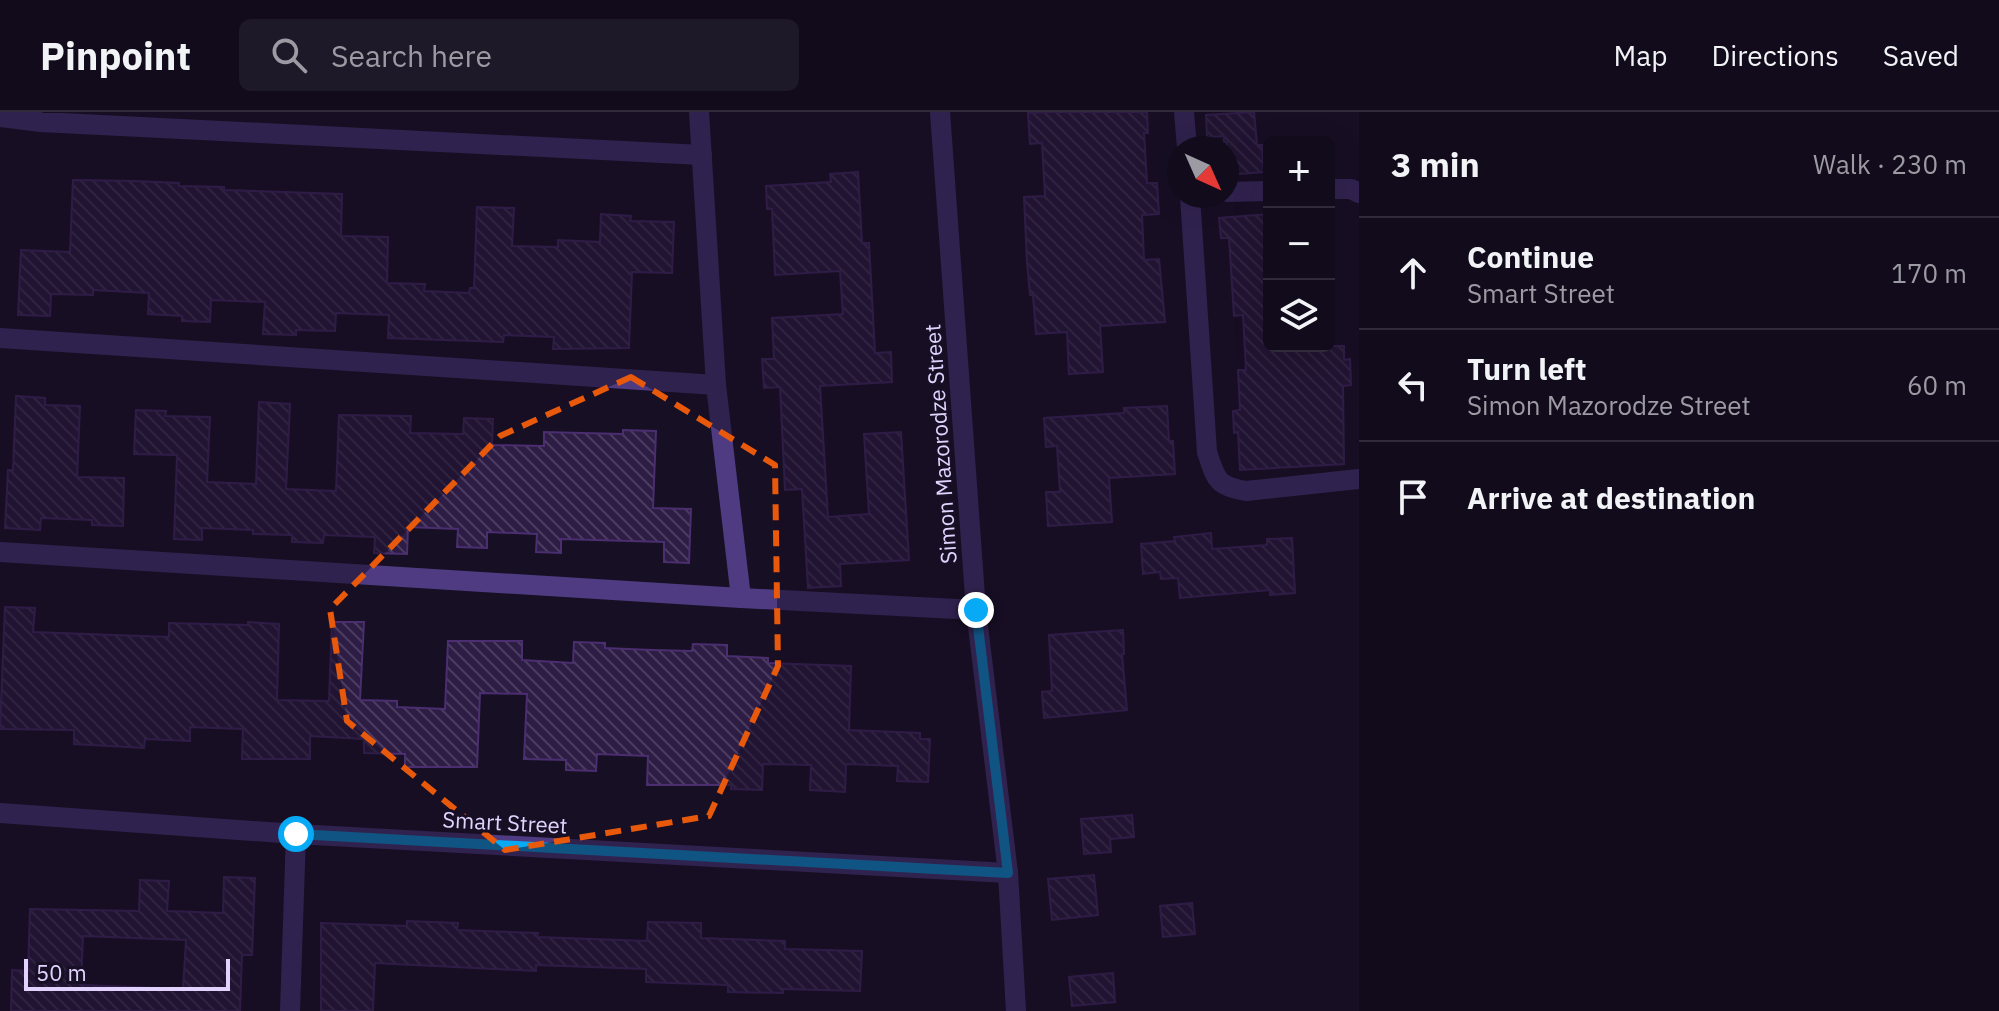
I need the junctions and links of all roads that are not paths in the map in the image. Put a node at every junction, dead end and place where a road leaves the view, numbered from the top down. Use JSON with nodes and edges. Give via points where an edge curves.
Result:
{"nodes":[{"id":1,"x":699,"y":112,"type":"edge"},
{"id":2,"x":940,"y":112,"type":"edge"},
{"id":3,"x":1184,"y":112,"type":"edge"},
{"id":4,"x":0,"y":117,"type":"edge"},
{"id":5,"x":1186,"y":136,"type":"edge"},
{"id":6,"x":702,"y":155,"type":"junction"},
{"id":7,"x":1335,"y":189,"type":"edge"},
{"id":8,"x":1263,"y":191,"type":"edge"},
{"id":9,"x":1239,"y":192,"type":"edge"},
{"id":10,"x":1359,"y":193,"type":"edge"},
{"id":11,"x":1191,"y":208,"type":"edge"},
{"id":12,"x":0,"y":338,"type":"edge"},
{"id":13,"x":716,"y":385,"type":"junction"},
{"id":14,"x":1359,"y":479,"type":"edge"},
{"id":15,"x":0,"y":552,"type":"edge"},
{"id":16,"x":741,"y":598,"type":"junction"},
{"id":17,"x":976,"y":610,"type":"junction"},
{"id":18,"x":0,"y":813,"type":"edge"},
{"id":19,"x":296,"y":834,"type":"junction"},
{"id":20,"x":1008,"y":873,"type":"junction"},
{"id":21,"x":290,"y":1011,"type":"edge"},
{"id":22,"x":1016,"y":1011,"type":"edge"}],
"edges":[{"from":1,"to":6,"type":"street"},
{"from":2,"to":17,"type":"street","name":"Simon Mazorodze Street"},
{"from":3,"to":5,"type":"street"},
{"from":4,"to":6,"type":"street"},
{"from":6,"to":13,"type":"street"},
{"from":7,"to":10,"type":"street"},
{"from":8,"to":9,"type":"street"},
{"from":11,"to":14,"type":"street","via":[[1207,452],[1217,480],[1246,491]]},
{"from":12,"to":13,"type":"street"},
{"from":13,"to":16,"type":"street"},
{"from":15,"to":16,"type":"street"},
{"from":16,"to":17,"type":"street"},
{"from":17,"to":20,"type":"street","name":"Simon Mazorodze Street"},
{"from":18,"to":19,"type":"street","name":"Smart Street"},
{"from":19,"to":20,"type":"street","name":"Smart Street"},
{"from":19,"to":21,"type":"street"},
{"from":20,"to":22,"type":"street","name":"Simon Mazorodze Street"}]}
